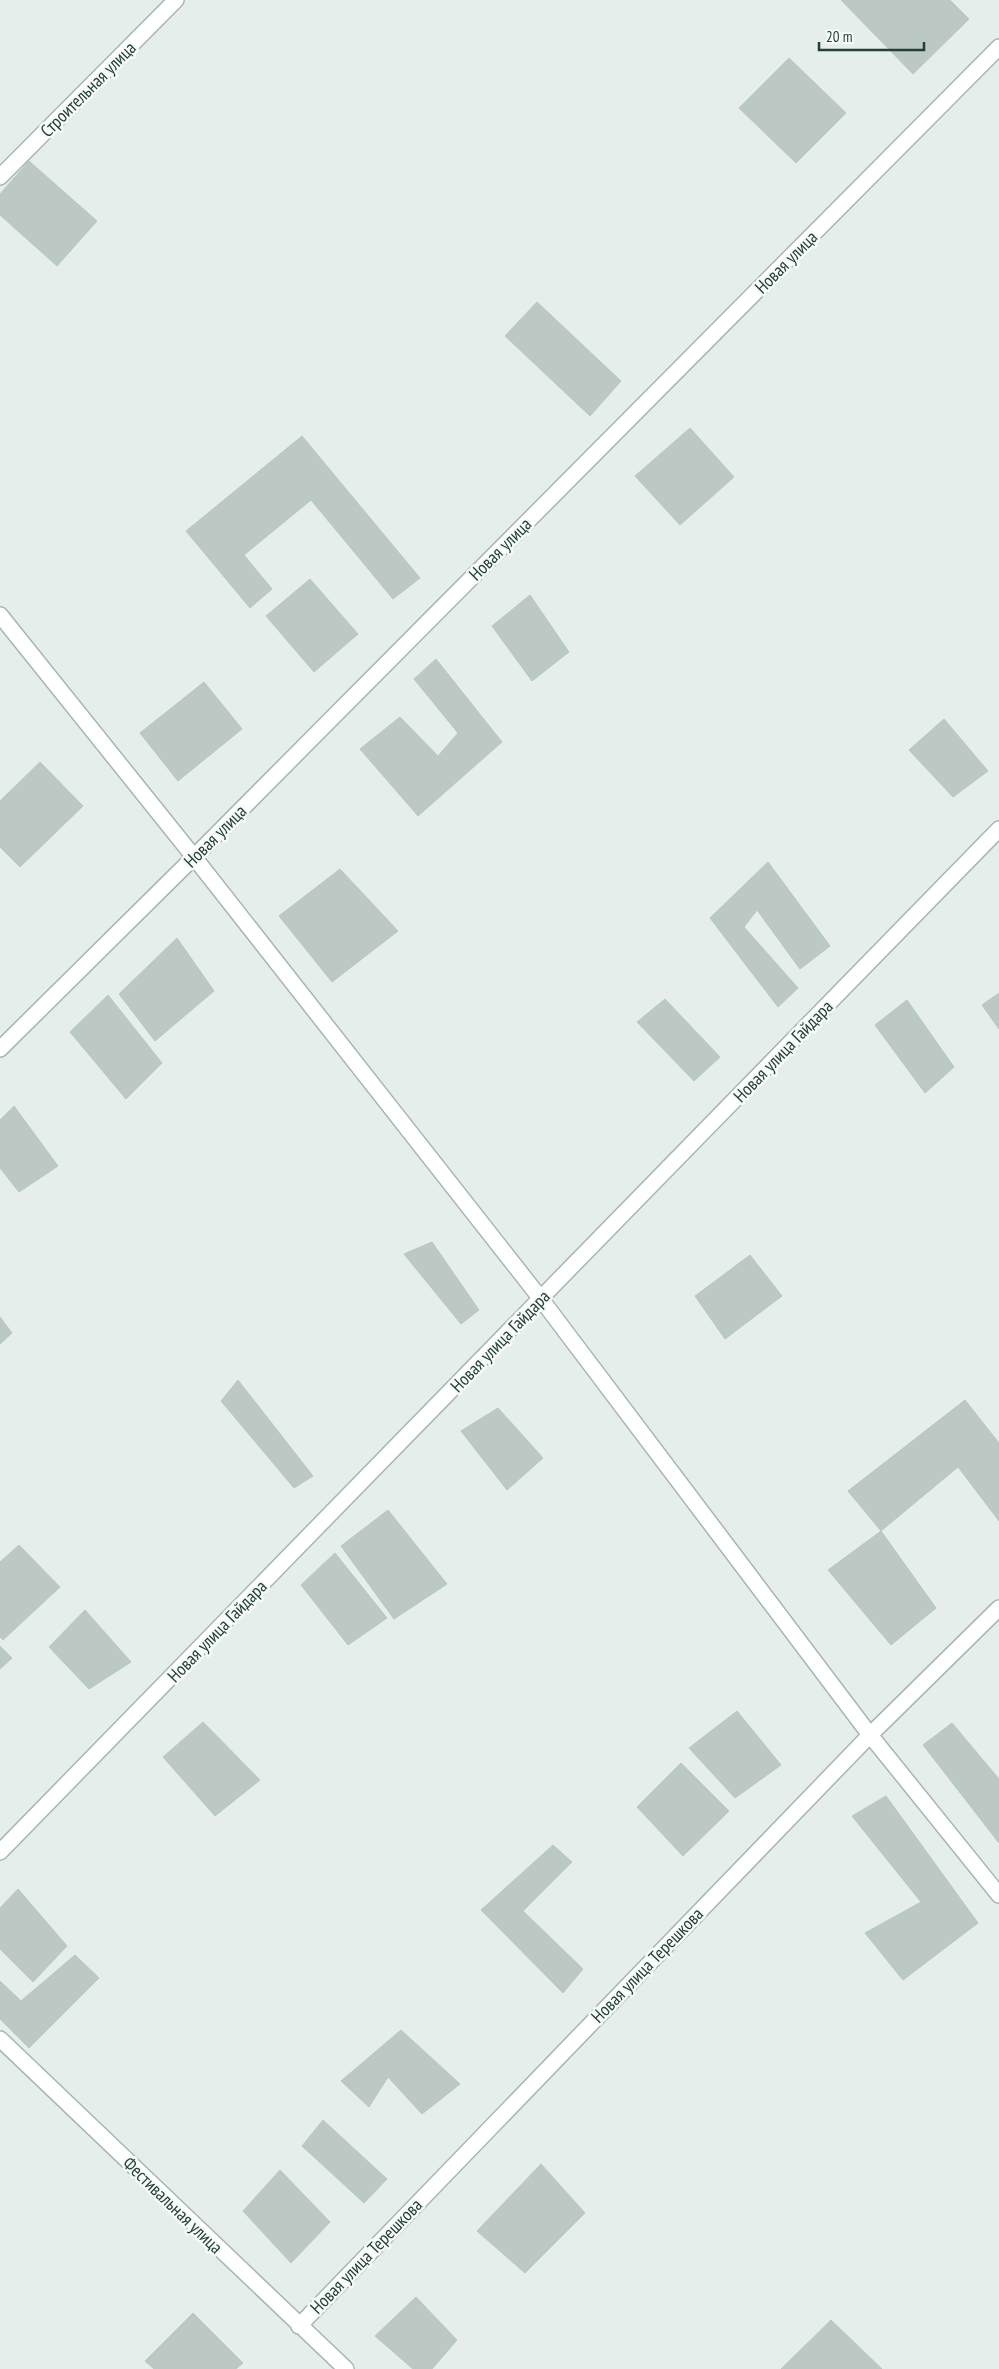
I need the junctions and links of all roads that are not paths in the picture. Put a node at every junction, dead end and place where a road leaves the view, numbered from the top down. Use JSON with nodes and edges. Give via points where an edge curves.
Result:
{"nodes":[{"id":1,"x":176,"y":0,"type":"edge"},
{"id":2,"x":999,"y":47,"type":"edge"},
{"id":3,"x":0,"y":177,"type":"edge"},
{"id":4,"x":0,"y":615,"type":"edge"},
{"id":5,"x":999,"y":829,"type":"edge"},
{"id":6,"x":194,"y":857,"type":"junction"},
{"id":7,"x":0,"y":1049,"type":"edge"},
{"id":8,"x":541,"y":1300,"type":"junction"},
{"id":9,"x":999,"y":1608,"type":"edge"},
{"id":10,"x":870,"y":1735,"type":"junction"},
{"id":11,"x":0,"y":1852,"type":"edge"},
{"id":12,"x":999,"y":1895,"type":"edge"},
{"id":13,"x":0,"y":2039,"type":"edge"},
{"id":14,"x":299,"y":2326,"type":"junction"},
{"id":15,"x":346,"y":2369,"type":"edge"}],
"edges":[{"from":1,"to":3,"type":"street","name":"Строительная улица"},
{"from":2,"to":6,"type":"street","name":"Новая улица"},
{"from":4,"to":6,"type":"street"},
{"from":5,"to":8,"type":"street","name":"Новая улица Гайдара"},
{"from":6,"to":7,"type":"street","name":"Новая улица"},
{"from":6,"to":8,"type":"street"},
{"from":8,"to":10,"type":"street"},
{"from":8,"to":11,"type":"street","name":"Новая улица Гайдара"},
{"from":9,"to":10,"type":"street","name":"Новая улица Терешкова"},
{"from":10,"to":12,"type":"street"},
{"from":10,"to":14,"type":"street","name":"Новая улица Терешкова"},
{"from":13,"to":14,"type":"street","name":"Фестивальная улица"},
{"from":14,"to":15,"type":"street","name":"Фестивальная улица"}]}
